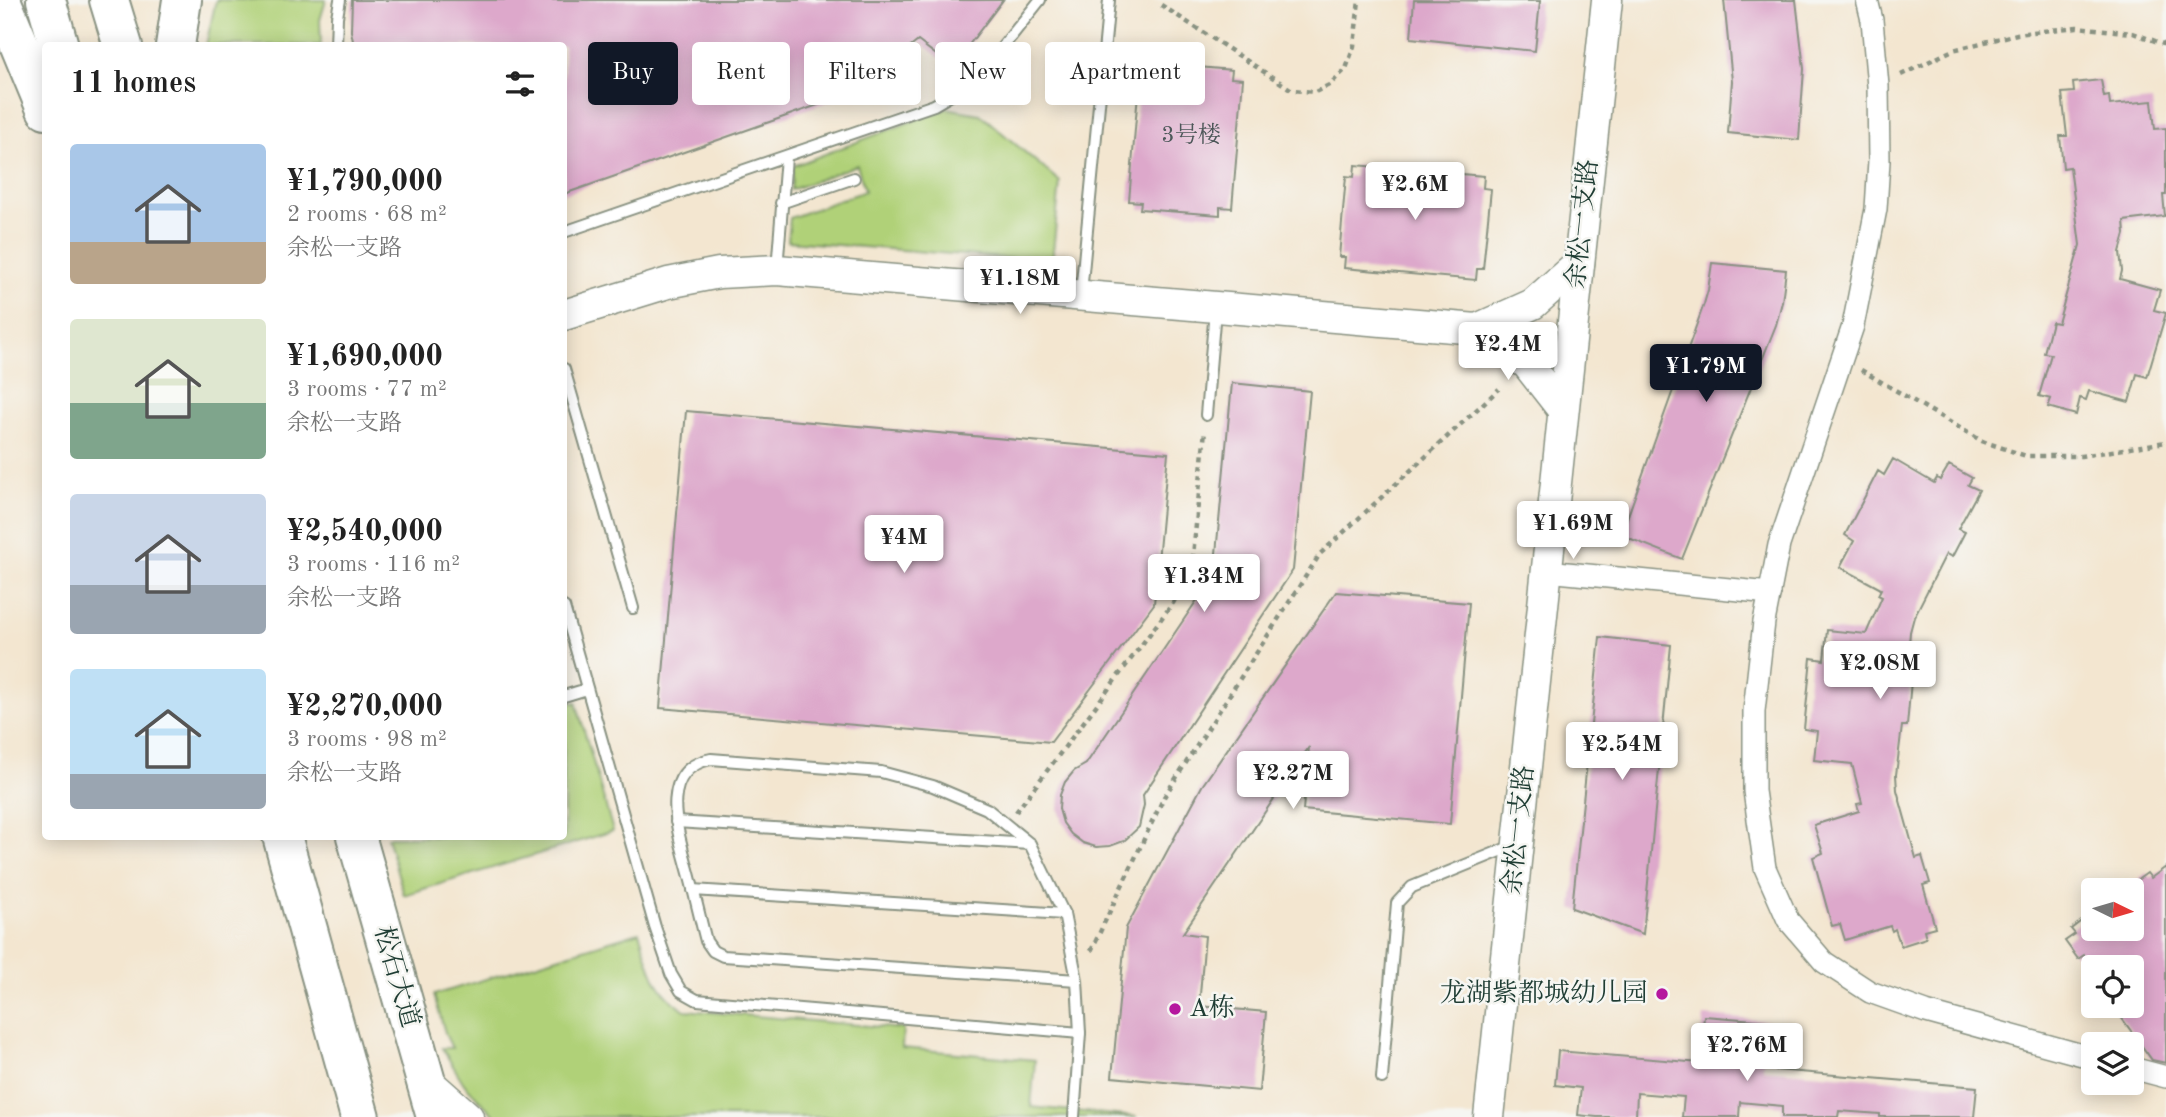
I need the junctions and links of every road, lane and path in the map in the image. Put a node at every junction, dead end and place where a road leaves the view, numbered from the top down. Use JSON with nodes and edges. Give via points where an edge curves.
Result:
{"nodes":[{"id":1,"x":1,"y":0,"type":"edge"},
{"id":2,"x":46,"y":0,"type":"edge"},
{"id":3,"x":109,"y":0,"type":"edge"},
{"id":4,"x":182,"y":0,"type":"edge"},
{"id":5,"x":340,"y":0,"type":"edge"},
{"id":6,"x":1040,"y":0,"type":"edge"},
{"id":7,"x":1110,"y":0,"type":"edge"},
{"id":8,"x":1359,"y":0,"type":"edge"},
{"id":9,"x":1607,"y":0,"type":"edge"},
{"id":10,"x":1867,"y":0,"type":"edge"},
{"id":11,"x":1161,"y":5,"type":"dead end"},
{"id":12,"x":0,"y":34,"type":"edge"},
{"id":13,"x":58,"y":42,"type":"edge"},
{"id":14,"x":122,"y":42,"type":"edge"},
{"id":15,"x":176,"y":42,"type":"edge"},
{"id":16,"x":336,"y":42,"type":"edge"},
{"id":17,"x":2166,"y":45,"type":"edge"},
{"id":18,"x":1878,"y":86,"type":"junction"},
{"id":19,"x":42,"y":99,"type":"edge"},
{"id":20,"x":42,"y":112,"type":"edge"},
{"id":21,"x":786,"y":156,"type":"junction"},
{"id":22,"x":854,"y":178,"type":"dead end"},
{"id":23,"x":782,"y":203,"type":"junction"},
{"id":24,"x":567,"y":231,"type":"edge"},
{"id":25,"x":1579,"y":263,"type":"junction"},
{"id":26,"x":776,"y":270,"type":"junction"},
{"id":27,"x":1081,"y":296,"type":"junction"},
{"id":28,"x":1215,"y":307,"type":"junction"},
{"id":29,"x":567,"y":314,"type":"edge"},
{"id":30,"x":1477,"y":329,"type":"junction"},
{"id":31,"x":1842,"y":359,"type":"junction"},
{"id":32,"x":1499,"y":389,"type":"dead end"},
{"id":33,"x":567,"y":399,"type":"edge"},
{"id":34,"x":1563,"y":410,"type":"junction"},
{"id":35,"x":1206,"y":415,"type":"joint"},
{"id":36,"x":2166,"y":442,"type":"edge"},
{"id":37,"x":1547,"y":571,"type":"junction"},
{"id":38,"x":1770,"y":593,"type":"junction"},
{"id":39,"x":633,"y":608,"type":"dead end"},
{"id":40,"x":567,"y":618,"type":"edge"},
{"id":41,"x":587,"y":689,"type":"junction"},
{"id":42,"x":567,"y":695,"type":"edge"},
{"id":43,"x":676,"y":822,"type":"junction"},
{"id":44,"x":1007,"y":825,"type":"junction"},
{"id":45,"x":283,"y":840,"type":"edge"},
{"id":46,"x":357,"y":840,"type":"edge"},
{"id":47,"x":1030,"y":844,"type":"junction"},
{"id":48,"x":1518,"y":844,"type":"junction"},
{"id":49,"x":693,"y":890,"type":"junction"},
{"id":50,"x":1064,"y":914,"type":"junction"},
{"id":51,"x":1077,"y":980,"type":"junction"},
{"id":52,"x":1080,"y":1033,"type":"junction"},
{"id":53,"x":2081,"y":1055,"type":"edge"},
{"id":54,"x":2144,"y":1071,"type":"edge"},
{"id":55,"x":2166,"y":1077,"type":"edge"},
{"id":56,"x":1382,"y":1078,"type":"dead end"},
{"id":57,"x":425,"y":1079,"type":"junction"},
{"id":58,"x":359,"y":1117,"type":"edge"},
{"id":59,"x":436,"y":1117,"type":"edge"},
{"id":60,"x":468,"y":1117,"type":"edge"},
{"id":61,"x":1074,"y":1117,"type":"edge"},
{"id":62,"x":1489,"y":1117,"type":"edge"}],
"edges":[{"from":1,"to":19,"type":"highway"},
{"from":2,"to":13,"type":"highway"},
{"from":3,"to":14,"type":"highway"},
{"from":4,"to":15,"type":"highway"},
{"from":5,"to":16,"type":"lane"},
{"from":6,"to":21,"type":"lane","via":[[963,89],[934,105]]},
{"from":7,"to":27,"type":"lane"},
{"from":8,"to":11,"type":"path","via":[[1354,46],[1346,69],[1315,92],[1292,90]]},
{"from":9,"to":25,"type":"street","name":"余松一支路"},
{"from":10,"to":18,"type":"street"},
{"from":12,"to":20,"type":"highway"},
{"from":17,"to":18,"type":"path","via":[[2133,33],[2077,27],[2017,34],[1953,50]]},
{"from":18,"to":31,"type":"street","via":[[1876,209]]},
{"from":21,"to":23,"type":"lane"},
{"from":21,"to":24,"type":"lane"},
{"from":22,"to":23,"type":"lane"},
{"from":23,"to":26,"type":"lane"},
{"from":25,"to":30,"type":"street","via":[[1533,304]]},
{"from":25,"to":34,"type":"street","name":"余松一支路"},
{"from":26,"to":27,"type":"street"},
{"from":26,"to":29,"type":"street","via":[[719,273],[668,283]]},
{"from":27,"to":28,"type":"street"},
{"from":28,"to":30,"type":"street"},
{"from":28,"to":35,"type":"lane"},
{"from":30,"to":34,"type":"street","via":[[1527,364]]},
{"from":31,"to":36,"type":"path","via":[[1982,441],[2026,456],[2081,456]]},
{"from":31,"to":38,"type":"street","via":[[1779,545]]},
{"from":32,"to":51,"type":"path","via":[[1320,554],[1164,797]]},
{"from":33,"to":39,"type":"lane"},
{"from":34,"to":37,"type":"street","name":"余松一支路"},
{"from":35,"to":44,"type":"path","via":[[1193,556],[1186,581]]},
{"from":37,"to":38,"type":"street"},
{"from":37,"to":48,"type":"street","name":"余松一支路"},
{"from":38,"to":53,"type":"street","via":[[1754,711],[1754,791],[1765,868],[1788,920],[1824,962],[1870,992]]},
{"from":40,"to":41,"type":"lane"},
{"from":41,"to":42,"type":"lane"},
{"from":41,"to":52,"type":"lane","via":[[655,927],[681,991],[697,1000]]},
{"from":43,"to":44,"type":"lane","via":[[680,780],[699,761],[711,759],[881,772],[944,790],[987,809]]},
{"from":43,"to":47,"type":"lane"},
{"from":43,"to":49,"type":"lane"},
{"from":44,"to":47,"type":"lane"},
{"from":45,"to":58,"type":"highway"},
{"from":46,"to":57,"type":"highway","name":"松石大道"},
{"from":47,"to":50,"type":"lane"},
{"from":48,"to":56,"type":"lane","via":[[1412,887],[1397,903]]},
{"from":48,"to":62,"type":"street","name":"余松一支路"},
{"from":49,"to":50,"type":"lane"},
{"from":49,"to":51,"type":"lane","via":[[706,941],[723,956]]},
{"from":50,"to":51,"type":"lane"},
{"from":51,"to":52,"type":"lane"},
{"from":52,"to":61,"type":"lane"},
{"from":54,"to":55,"type":"street"},
{"from":57,"to":59,"type":"highway","name":"松石大道"},
{"from":57,"to":60,"type":"street"}]}
